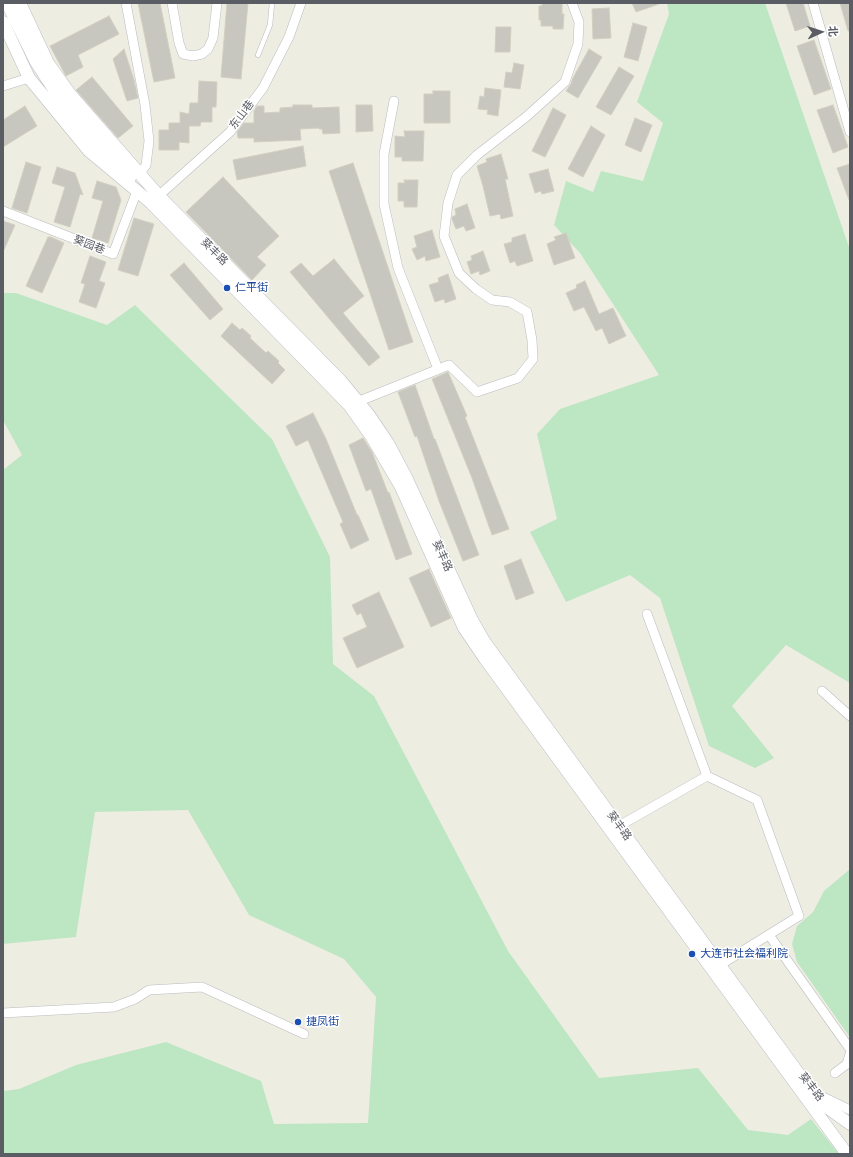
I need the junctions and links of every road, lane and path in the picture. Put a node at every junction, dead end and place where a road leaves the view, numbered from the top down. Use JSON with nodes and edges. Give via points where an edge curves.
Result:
{"nodes":[{"id":1,"x":7,"y":3,"type":"edge"},
{"id":2,"x":20,"y":3,"type":"edge"},
{"id":3,"x":126,"y":3,"type":"edge"},
{"id":4,"x":172,"y":3,"type":"edge"},
{"id":5,"x":217,"y":3,"type":"edge"},
{"id":6,"x":272,"y":3,"type":"edge"},
{"id":7,"x":301,"y":3,"type":"edge"},
{"id":8,"x":572,"y":3,"type":"edge"},
{"id":9,"x":813,"y":3,"type":"edge"},
{"id":10,"x":3,"y":22,"type":"edge"},
{"id":11,"x":258,"y":55,"type":"dead end"},
{"id":12,"x":29,"y":78,"type":"junction"},
{"id":13,"x":3,"y":86,"type":"edge"},
{"id":14,"x":394,"y":101,"type":"dead end"},
{"id":15,"x":850,"y":132,"type":"edge"},
{"id":16,"x":139,"y":175,"type":"junction"},
{"id":17,"x":137,"y":191,"type":"junction"},
{"id":18,"x":155,"y":200,"type":"junction"},
{"id":19,"x":3,"y":211,"type":"edge"},
{"id":20,"x":438,"y":369,"type":"junction"},
{"id":21,"x":353,"y":404,"type":"junction"},
{"id":22,"x":647,"y":614,"type":"dead end"},
{"id":23,"x":822,"y":691,"type":"dead end"},
{"id":24,"x":850,"y":716,"type":"edge"},
{"id":25,"x":707,"y":776,"type":"junction"},
{"id":26,"x":619,"y":826,"type":"junction"},
{"id":27,"x":769,"y":935,"type":"junction"},
{"id":28,"x":720,"y":965,"type":"junction"},
{"id":29,"x":3,"y":1013,"type":"edge"},
{"id":30,"x":304,"y":1034,"type":"dead end"},
{"id":31,"x":850,"y":1049,"type":"edge"},
{"id":32,"x":850,"y":1054,"type":"edge"},
{"id":33,"x":835,"y":1073,"type":"dead end"},
{"id":34,"x":814,"y":1093,"type":"junction"},
{"id":35,"x":850,"y":1110,"type":"edge"},
{"id":36,"x":850,"y":1124,"type":"edge"},
{"id":37,"x":847,"y":1154,"type":"edge"}],
"edges":[{"from":1,"to":18,"type":"main road","via":[[36,62],[62,102],[122,169]]},
{"from":2,"to":16,"type":"main road","name":"葵丰路","via":[[48,62],[70,94]]},
{"from":3,"to":16,"type":"street","via":[[145,105],[148,141],[146,165]]},
{"from":4,"to":5,"type":"street","via":[[183,54],[194,56],[208,49],[213,38]]},
{"from":6,"to":11,"type":"lane","via":[[270,25]]},
{"from":7,"to":18,"type":"street","name":"东山巷","via":[[289,37],[263,88],[230,132]]},
{"from":8,"to":20,"type":"street","via":[[579,22],[578,44],[565,82],[526,117],[477,155],[457,175],[448,204],[444,236],[459,272],[476,289],[492,300],[510,302],[527,312],[533,360],[518,378],[477,392],[449,365]]},
{"from":9,"to":15,"type":"street"},
{"from":10,"to":12,"type":"main road","name":"葵丰路"},
{"from":12,"to":13,"type":"street"},
{"from":12,"to":17,"type":"main road","name":"葵丰路","via":[[89,151]]},
{"from":14,"to":20,"type":"street","via":[[384,154],[384,204],[398,268]]},
{"from":16,"to":18,"type":"main road","name":"葵丰路"},
{"from":17,"to":18,"type":"main road","name":"葵丰路"},
{"from":17,"to":19,"type":"street","name":"葵园巷","via":[[113,254]]},
{"from":18,"to":21,"type":"main road","name":"葵丰路"},
{"from":20,"to":21,"type":"street"},
{"from":21,"to":26,"type":"main road","name":"葵丰路","via":[[368,415],[388,443],[468,614],[484,641]]},
{"from":21,"to":37,"type":"main road","name":"葵丰路","via":[[401,487],[464,628],[484,659]]},
{"from":22,"to":25,"type":"street"},
{"from":23,"to":24,"type":"street"},
{"from":25,"to":26,"type":"street"},
{"from":25,"to":27,"type":"street","via":[[757,800],[799,916]]},
{"from":26,"to":28,"type":"main road","name":"葵丰路"},
{"from":27,"to":28,"type":"street"},
{"from":27,"to":31,"type":"street"},
{"from":28,"to":34,"type":"main road","name":"葵丰路"},
{"from":29,"to":30,"type":"street","via":[[114,1007],[135,999],[148,990],[202,987]]},
{"from":32,"to":33,"type":"street","via":[[847,1064]]},
{"from":34,"to":35,"type":"street"},
{"from":34,"to":36,"type":"main road","name":"葵丰路","via":[[825,1106]]}]}
